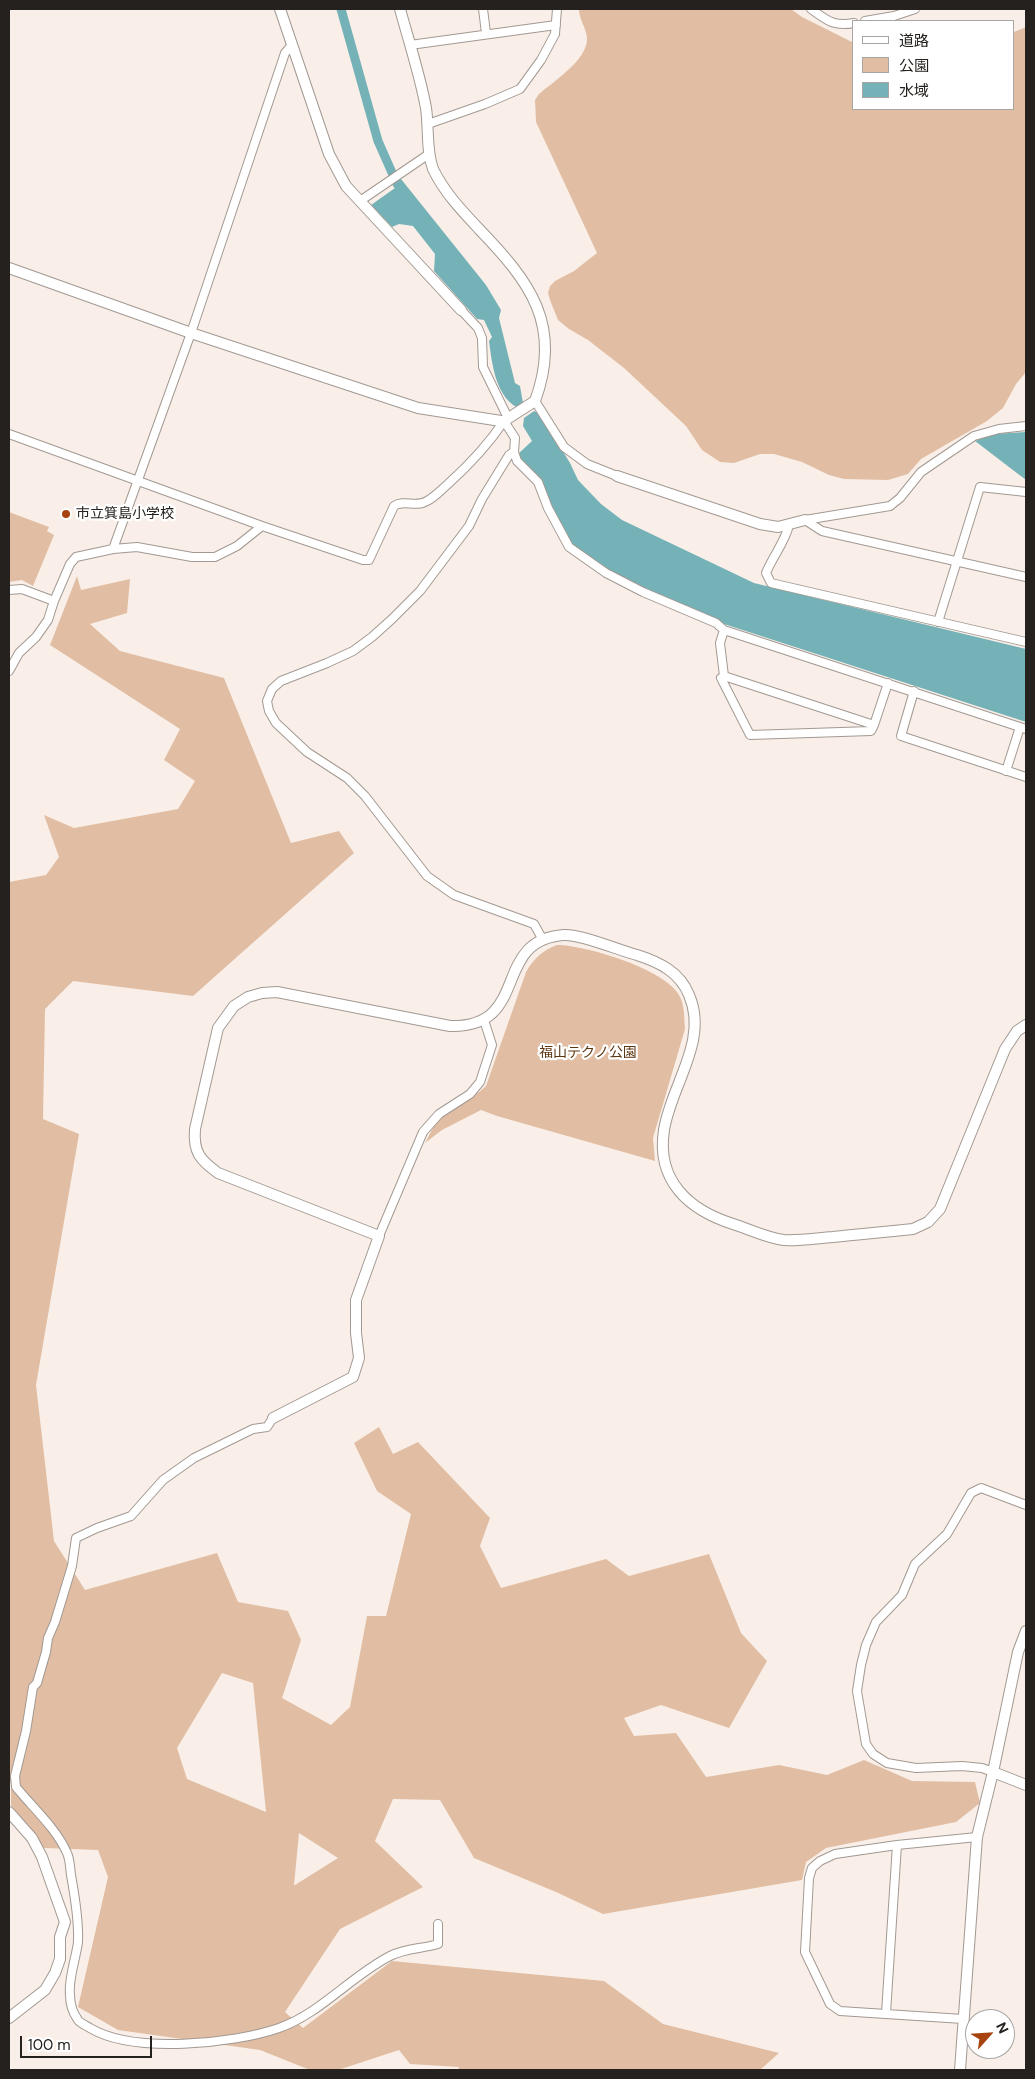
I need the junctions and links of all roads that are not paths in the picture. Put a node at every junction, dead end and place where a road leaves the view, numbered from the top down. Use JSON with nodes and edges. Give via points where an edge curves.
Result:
{"nodes":[{"id":1,"x":280,"y":9,"type":"edge"},
{"id":2,"x":400,"y":9,"type":"edge"},
{"id":3,"x":483,"y":9,"type":"edge"},
{"id":4,"x":558,"y":9,"type":"edge"},
{"id":5,"x":812,"y":9,"type":"edge"},
{"id":6,"x":915,"y":9,"type":"edge"},
{"id":7,"x":893,"y":12,"type":"edge"},
{"id":8,"x":868,"y":20,"type":"edge"},
{"id":9,"x":852,"y":24,"type":"edge"},
{"id":10,"x":556,"y":25,"type":"junction"},
{"id":11,"x":486,"y":33,"type":"junction"},
{"id":12,"x":410,"y":45,"type":"junction"},
{"id":13,"x":291,"y":46,"type":"junction"},
{"id":14,"x":428,"y":124,"type":"junction"},
{"id":15,"x":430,"y":154,"type":"junction"},
{"id":16,"x":360,"y":201,"type":"junction"},
{"id":17,"x":9,"y":268,"type":"edge"},
{"id":18,"x":462,"y":310,"type":"joint"},
{"id":19,"x":191,"y":333,"type":"junction"},
{"id":20,"x":535,"y":401,"type":"junction"},
{"id":21,"x":506,"y":420,"type":"junction"},
{"id":22,"x":1026,"y":426,"type":"edge"},
{"id":23,"x":9,"y":434,"type":"edge"},
{"id":24,"x":514,"y":452,"type":"junction"},
{"id":25,"x":617,"y":476,"type":"joint"},
{"id":26,"x":138,"y":480,"type":"junction"},
{"id":27,"x":1026,"y":492,"type":"edge"},
{"id":28,"x":805,"y":520,"type":"junction"},
{"id":29,"x":789,"y":525,"type":"junction"},
{"id":30,"x":262,"y":526,"type":"junction"},
{"id":31,"x":113,"y":549,"type":"junction"},
{"id":32,"x":956,"y":561,"type":"junction"},
{"id":33,"x":1026,"y":577,"type":"edge"},
{"id":34,"x":9,"y":590,"type":"edge"},
{"id":35,"x":54,"y":601,"type":"junction"},
{"id":36,"x":938,"y":622,"type":"junction"},
{"id":37,"x":724,"y":630,"type":"junction"},
{"id":38,"x":1026,"y":642,"type":"edge"},
{"id":39,"x":9,"y":671,"type":"edge"},
{"id":40,"x":724,"y":676,"type":"junction"},
{"id":41,"x":888,"y":683,"type":"junction"},
{"id":42,"x":914,"y":691,"type":"junction"},
{"id":43,"x":874,"y":725,"type":"junction"},
{"id":44,"x":1023,"y":728,"type":"edge"},
{"id":45,"x":1006,"y":770,"type":"junction"},
{"id":46,"x":1026,"y":777,"type":"edge"},
{"id":47,"x":543,"y":940,"type":"junction"},
{"id":48,"x":484,"y":1020,"type":"junction"},
{"id":49,"x":1026,"y":1025,"type":"edge"},
{"id":50,"x":379,"y":1236,"type":"junction"},
{"id":51,"x":273,"y":1418,"type":"joint"},
{"id":52,"x":1026,"y":1505,"type":"edge"},
{"id":53,"x":1026,"y":1631,"type":"edge"},
{"id":54,"x":993,"y":1772,"type":"junction"},
{"id":55,"x":1026,"y":1786,"type":"edge"},
{"id":56,"x":9,"y":1812,"type":"edge"},
{"id":57,"x":977,"y":1836,"type":"junction"},
{"id":58,"x":897,"y":1845,"type":"junction"},
{"id":59,"x":78,"y":1921,"type":"junction"},
{"id":60,"x":65,"y":1922,"type":"junction"},
{"id":61,"x":438,"y":1924,"type":"dead end"},
{"id":62,"x":886,"y":2013,"type":"junction"},
{"id":63,"x":9,"y":2018,"type":"edge"},
{"id":64,"x":963,"y":2019,"type":"junction"},
{"id":65,"x":960,"y":2070,"type":"edge"}],
"edges":[{"from":1,"to":13,"type":"street"},
{"from":2,"to":12,"type":"street"},
{"from":3,"to":11,"type":"street"},
{"from":4,"to":10,"type":"street"},
{"from":5,"to":9,"type":"street","via":[[831,23],[842,26]]},
{"from":6,"to":7,"type":"street"},
{"from":7,"to":8,"type":"street"},
{"from":10,"to":11,"type":"street"},
{"from":10,"to":14,"type":"street","via":[[542,60],[520,88]]},
{"from":11,"to":12,"type":"street"},
{"from":12,"to":14,"type":"street"},
{"from":13,"to":16,"type":"street","via":[[329,154],[346,186]]},
{"from":13,"to":19,"type":"street","via":[[285,53]]},
{"from":14,"to":15,"type":"street"},
{"from":15,"to":16,"type":"street"},
{"from":15,"to":20,"type":"street","via":[[433,167],[450,198],[508,260],[529,288],[538,308],[544,331],[545,359]]},
{"from":16,"to":18,"type":"street"},
{"from":17,"to":19,"type":"street"},
{"from":18,"to":21,"type":"street","via":[[478,328],[482,338],[484,367]]},
{"from":19,"to":21,"type":"street","via":[[418,408],[487,420]]},
{"from":19,"to":26,"type":"street"},
{"from":20,"to":21,"type":"street"},
{"from":20,"to":25,"type":"street","via":[[564,447],[587,464]]},
{"from":21,"to":24,"type":"street","via":[[515,438]]},
{"from":21,"to":30,"type":"street","via":[[485,448],[429,501],[394,506],[369,560]]},
{"from":22,"to":28,"type":"street","via":[[974,436],[921,472],[890,506]]},
{"from":23,"to":26,"type":"street"},
{"from":24,"to":37,"type":"street","via":[[517,461],[538,482],[568,547],[606,573],[716,623]]},
{"from":24,"to":47,"type":"street","via":[[486,491],[469,526],[420,592],[353,651],[281,681],[272,689],[267,701],[276,723],[307,752],[347,778],[359,790],[427,876],[454,895],[534,924]]},
{"from":25,"to":29,"type":"street","via":[[760,524]]},
{"from":26,"to":30,"type":"street"},
{"from":26,"to":31,"type":"street"},
{"from":27,"to":32,"type":"street","via":[[980,487]]},
{"from":28,"to":29,"type":"street"},
{"from":28,"to":32,"type":"street","via":[[822,531]]},
{"from":29,"to":36,"type":"street","via":[[786,538],[766,573],[771,583]]},
{"from":30,"to":31,"type":"street","via":[[237,546],[215,557],[192,557],[137,547]]},
{"from":31,"to":35,"type":"street","via":[[76,557]]},
{"from":32,"to":33,"type":"street"},
{"from":32,"to":36,"type":"street"},
{"from":34,"to":35,"type":"street","via":[[22,589]]},
{"from":35,"to":39,"type":"street","via":[[48,620]]},
{"from":36,"to":38,"type":"street"},
{"from":37,"to":40,"type":"street","via":[[720,642]]},
{"from":37,"to":41,"type":"street"},
{"from":40,"to":43,"type":"street"},
{"from":40,"to":43,"type":"street","via":[[721,678],[750,735],[871,732]]},
{"from":41,"to":42,"type":"street"},
{"from":41,"to":43,"type":"street"},
{"from":42,"to":44,"type":"street"},
{"from":42,"to":45,"type":"street","via":[[901,736]]},
{"from":44,"to":45,"type":"street"},
{"from":45,"to":46,"type":"street"},
{"from":47,"to":48,"type":"street","via":[[524,953],[515,968],[507,994]]},
{"from":47,"to":49,"type":"street","via":[[564,935],[580,937],[654,960],[674,972],[693,1005],[695,1027],[664,1129],[663,1150],[667,1170],[690,1204],[714,1218],[783,1240],[913,1229],[928,1222],[940,1209],[1006,1049],[1017,1031]]},
{"from":48,"to":50,"type":"street","via":[[492,1045],[480,1082],[470,1094],[439,1114],[423,1132]]},
{"from":48,"to":50,"type":"street","via":[[467,1026],[450,1026],[278,992],[248,997],[234,1006],[218,1028],[195,1129],[194,1145],[204,1163],[218,1173]]},
{"from":50,"to":51,"type":"street","via":[[356,1300],[359,1358],[352,1377]]},
{"from":51,"to":59,"type":"street","via":[[267,1427],[253,1429],[194,1458],[164,1480],[131,1516],[76,1538],[72,1566],[37,1683],[33,1687],[15,1776],[16,1787],[68,1854]]},
{"from":52,"to":54,"type":"street","via":[[981,1488],[972,1493],[947,1534],[915,1564],[902,1595],[876,1622],[864,1651],[857,1691],[866,1744],[873,1754],[887,1763],[916,1768],[962,1766]]},
{"from":53,"to":54,"type":"street","via":[[1018,1652]]},
{"from":54,"to":55,"type":"street"},
{"from":54,"to":57,"type":"street"},
{"from":56,"to":60,"type":"street","via":[[32,1838],[42,1857]]},
{"from":57,"to":58,"type":"street"},
{"from":57,"to":64,"type":"street"},
{"from":58,"to":62,"type":"street"},
{"from":58,"to":62,"type":"street","via":[[835,1854],[820,1860],[812,1868],[804,1952],[830,2004],[840,2011]]},
{"from":59,"to":60,"type":"street"},
{"from":59,"to":61,"type":"street","via":[[78,1942],[69,1993],[78,2021],[112,2038],[131,2042],[191,2044],[253,2034],[297,2021],[390,1956],[438,1944]]},
{"from":60,"to":63,"type":"street","via":[[55,1973],[44,1990]]},
{"from":62,"to":64,"type":"street"},
{"from":64,"to":65,"type":"street"}]}
